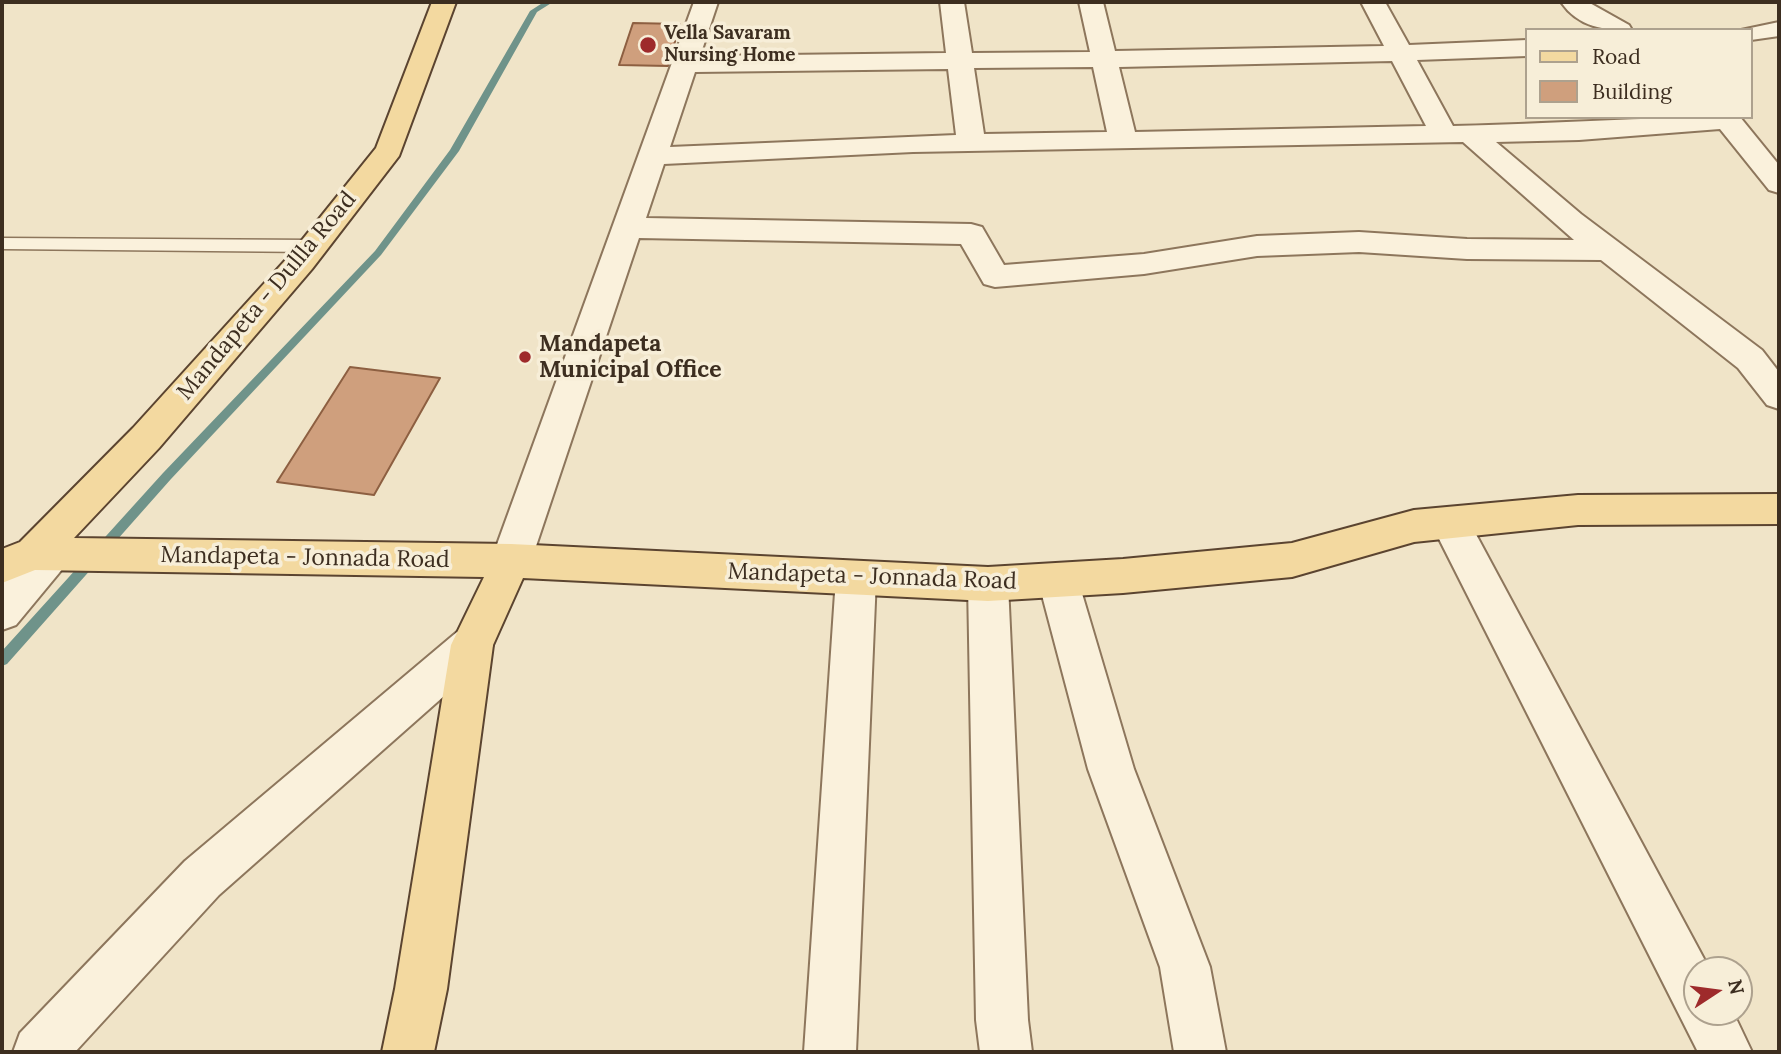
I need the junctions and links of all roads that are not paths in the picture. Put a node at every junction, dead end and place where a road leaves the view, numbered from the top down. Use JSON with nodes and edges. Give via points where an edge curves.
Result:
{"nodes":[{"id":1,"x":444,"y":2,"type":"edge"},
{"id":2,"x":706,"y":2,"type":"edge"},
{"id":3,"x":952,"y":2,"type":"edge"},
{"id":4,"x":1091,"y":2,"type":"edge"},
{"id":5,"x":1373,"y":2,"type":"edge"},
{"id":6,"x":1573,"y":2,"type":"edge"},
{"id":7,"x":1616,"y":28,"type":"edge"},
{"id":8,"x":1779,"y":29,"type":"edge"},
{"id":9,"x":1753,"y":33,"type":"edge"},
{"id":10,"x":1526,"y":48,"type":"edge"},
{"id":11,"x":1401,"y":53,"type":"junction"},
{"id":12,"x":1103,"y":60,"type":"junction"},
{"id":13,"x":958,"y":62,"type":"junction"},
{"id":14,"x":684,"y":64,"type":"junction"},
{"id":15,"x":1725,"y":119,"type":"edge"},
{"id":16,"x":1458,"y":135,"type":"junction"},
{"id":17,"x":1123,"y":141,"type":"junction"},
{"id":18,"x":971,"y":143,"type":"junction"},
{"id":19,"x":653,"y":156,"type":"junction"},
{"id":20,"x":1773,"y":170,"type":"edge"},
{"id":21,"x":628,"y":228,"type":"junction"},
{"id":22,"x":2,"y":243,"type":"edge"},
{"id":23,"x":313,"y":246,"type":"junction"},
{"id":24,"x":1608,"y":250,"type":"junction"},
{"id":25,"x":1779,"y":396,"type":"edge"},
{"id":26,"x":1779,"y":509,"type":"edge"},
{"id":27,"x":1779,"y":533,"type":"edge"},
{"id":28,"x":1456,"y":535,"type":"junction"},
{"id":29,"x":39,"y":557,"type":"edge"},
{"id":30,"x":511,"y":561,"type":"junction"},
{"id":31,"x":856,"y":578,"type":"junction"},
{"id":32,"x":1058,"y":580,"type":"junction"},
{"id":33,"x":988,"y":584,"type":"junction"},
{"id":34,"x":2,"y":612,"type":"edge"},
{"id":35,"x":472,"y":645,"type":"junction"},
{"id":36,"x":1683,"y":970,"type":"edge"},
{"id":37,"x":1712,"y":1026,"type":"edge"},
{"id":38,"x":39,"y":1052,"type":"edge"},
{"id":39,"x":408,"y":1052,"type":"edge"},
{"id":40,"x":830,"y":1052,"type":"edge"},
{"id":41,"x":1006,"y":1052,"type":"edge"},
{"id":42,"x":1200,"y":1052,"type":"edge"},
{"id":43,"x":1726,"y":1052,"type":"edge"}],
"edges":[{"from":1,"to":23,"type":"main road","name":"Mandapeta - Dullla Road","via":[[389,150]]},
{"from":2,"to":14,"type":"street"},
{"from":3,"to":13,"type":"street"},
{"from":4,"to":12,"type":"street"},
{"from":5,"to":11,"type":"street"},
{"from":6,"to":7,"type":"street"},
{"from":8,"to":9,"type":"street"},
{"from":10,"to":11,"type":"street"},
{"from":11,"to":12,"type":"street"},
{"from":11,"to":16,"type":"street"},
{"from":12,"to":13,"type":"street"},
{"from":12,"to":17,"type":"street"},
{"from":13,"to":14,"type":"street"},
{"from":13,"to":18,"type":"street"},
{"from":14,"to":19,"type":"street"},
{"from":15,"to":16,"type":"street","via":[[1579,132]]},
{"from":15,"to":20,"type":"street"},
{"from":16,"to":17,"type":"street"},
{"from":16,"to":24,"type":"street"},
{"from":17,"to":18,"type":"street"},
{"from":18,"to":19,"type":"street"},
{"from":19,"to":21,"type":"street"},
{"from":21,"to":24,"type":"street","via":[[971,234],[995,276],[1143,264],[1257,246],[1359,242],[1467,249]]},
{"from":21,"to":30,"type":"street"},
{"from":22,"to":23,"type":"lane"},
{"from":23,"to":29,"type":"main road","name":"Mandapeta - Dullla Road"},
{"from":24,"to":25,"type":"street","via":[[1750,359]]},
{"from":26,"to":28,"type":"main road","via":[[1578,510]]},
{"from":27,"to":28,"type":"main road"},
{"from":28,"to":32,"type":"main road","name":"Mandapeta - Jonnada Road","via":[[1292,560]]},
{"from":28,"to":36,"type":"street"},
{"from":29,"to":30,"type":"main road","name":"Mandapeta - Jonnada Road"},
{"from":29,"to":34,"type":"street"},
{"from":30,"to":31,"type":"main road","name":"Mandapeta - Jonnada Road"},
{"from":30,"to":35,"type":"main road"},
{"from":31,"to":33,"type":"main road","name":"Mandapeta - Jonnada Road"},
{"from":31,"to":40,"type":"street"},
{"from":32,"to":33,"type":"main road","name":"Mandapeta - Jonnada Road"},
{"from":32,"to":42,"type":"street","via":[[1111,769],[1185,967]]},
{"from":33,"to":41,"type":"street"},
{"from":35,"to":38,"type":"street","via":[[202,878]]},
{"from":35,"to":39,"type":"main road"},
{"from":37,"to":43,"type":"street"}]}
